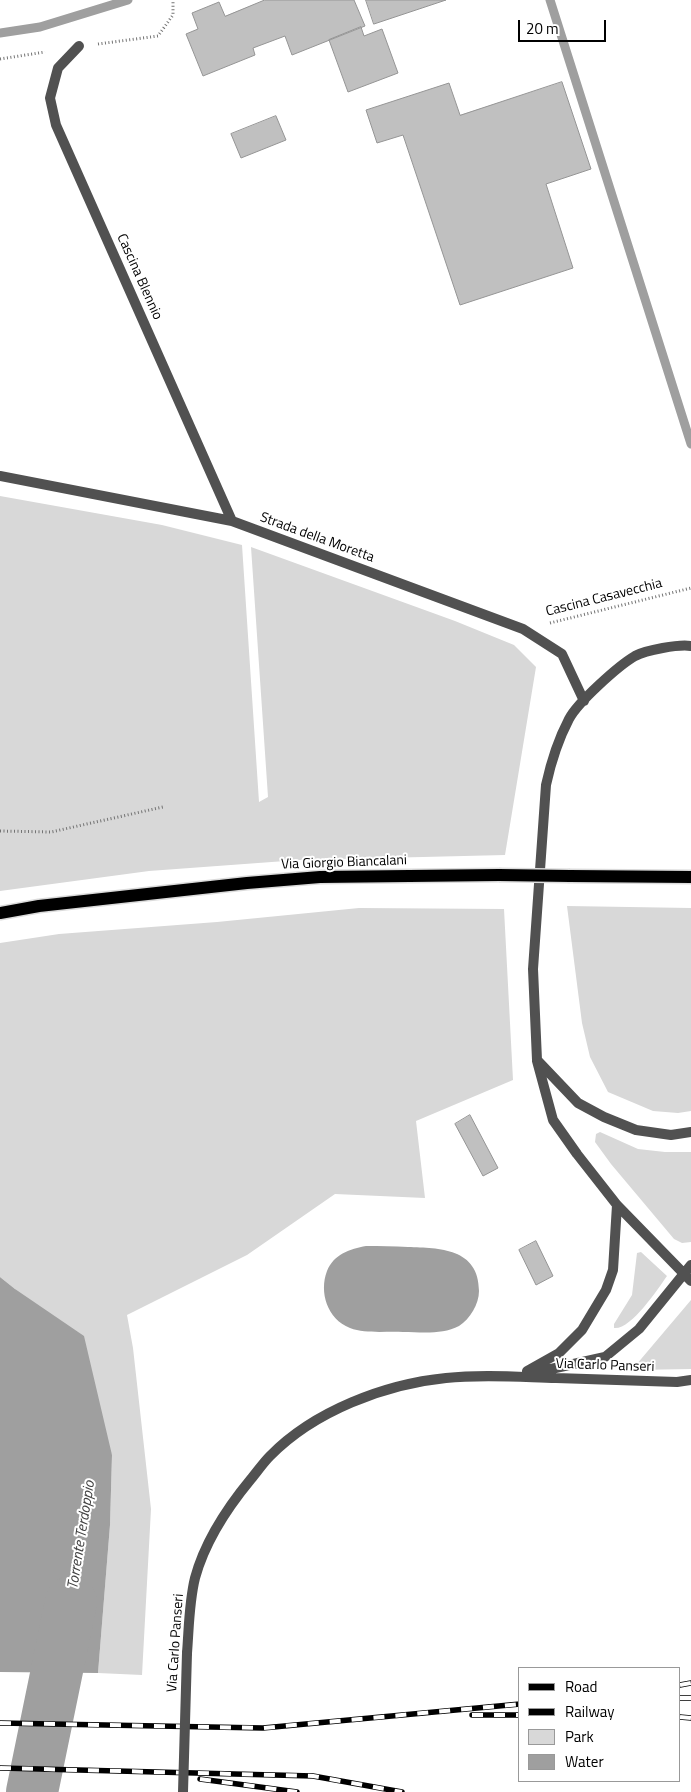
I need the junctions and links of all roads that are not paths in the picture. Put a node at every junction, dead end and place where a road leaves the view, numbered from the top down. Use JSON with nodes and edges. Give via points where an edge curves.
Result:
{"nodes":[{"id":1,"x":79,"y":46,"type":"dead end"},
{"id":2,"x":0,"y":476,"type":"edge"},
{"id":3,"x":232,"y":521,"type":"junction"},
{"id":4,"x":691,"y":646,"type":"edge"},
{"id":5,"x":584,"y":701,"type":"junction"},
{"id":6,"x":691,"y":878,"type":"edge"},
{"id":7,"x":0,"y":913,"type":"edge"},
{"id":8,"x":537,"y":1060,"type":"junction"},
{"id":9,"x":691,"y":1132,"type":"edge"},
{"id":10,"x":617,"y":1205,"type":"junction"},
{"id":11,"x":691,"y":1265,"type":"edge"},
{"id":12,"x":688,"y":1278,"type":"edge"},
{"id":13,"x":518,"y":1376,"type":"junction"},
{"id":14,"x":691,"y":1380,"type":"edge"},
{"id":15,"x":183,"y":1792,"type":"edge"}],
"edges":[{"from":1,"to":3,"type":"street","name":"Cascina Blennio","via":[[58,68],[50,98],[56,125]]},
{"from":2,"to":3,"type":"street","name":"Strada della Moretta"},
{"from":3,"to":5,"type":"street","name":"Strada della Moretta","via":[[523,629],[562,654]]},
{"from":4,"to":5,"type":"street","via":[[680,644],[636,655],[598,685]]},
{"from":5,"to":8,"type":"street","via":[[569,718],[552,758],[546,785],[533,969]]},
{"from":6,"to":7,"type":"main road","name":"Via Giorgio Biancalani","bridge":true,"via":[[320,877],[169,890]]},
{"from":8,"to":9,"type":"street","via":[[578,1103],[604,1117],[636,1130],[671,1135]]},
{"from":8,"to":10,"type":"street","via":[[553,1120]]},
{"from":10,"to":12,"type":"street"},
{"from":10,"to":13,"type":"street","name":"Via Carlo Panseri","via":[[612,1270],[606,1290],[582,1330],[559,1352]]},
{"from":11,"to":12,"type":"street","name":"Via Carlo Panseri"},
{"from":12,"to":13,"type":"street","name":"Via Carlo Panseri","via":[[639,1329],[605,1357]]},
{"from":13,"to":14,"type":"street","name":"Via Carlo Panseri"},
{"from":13,"to":15,"type":"street","name":"Via Carlo Panseri","bridge":true,"via":[[447,1378],[408,1384],[334,1410],[307,1426],[270,1456],[234,1499],[205,1549],[195,1578],[189,1615]]}]}
